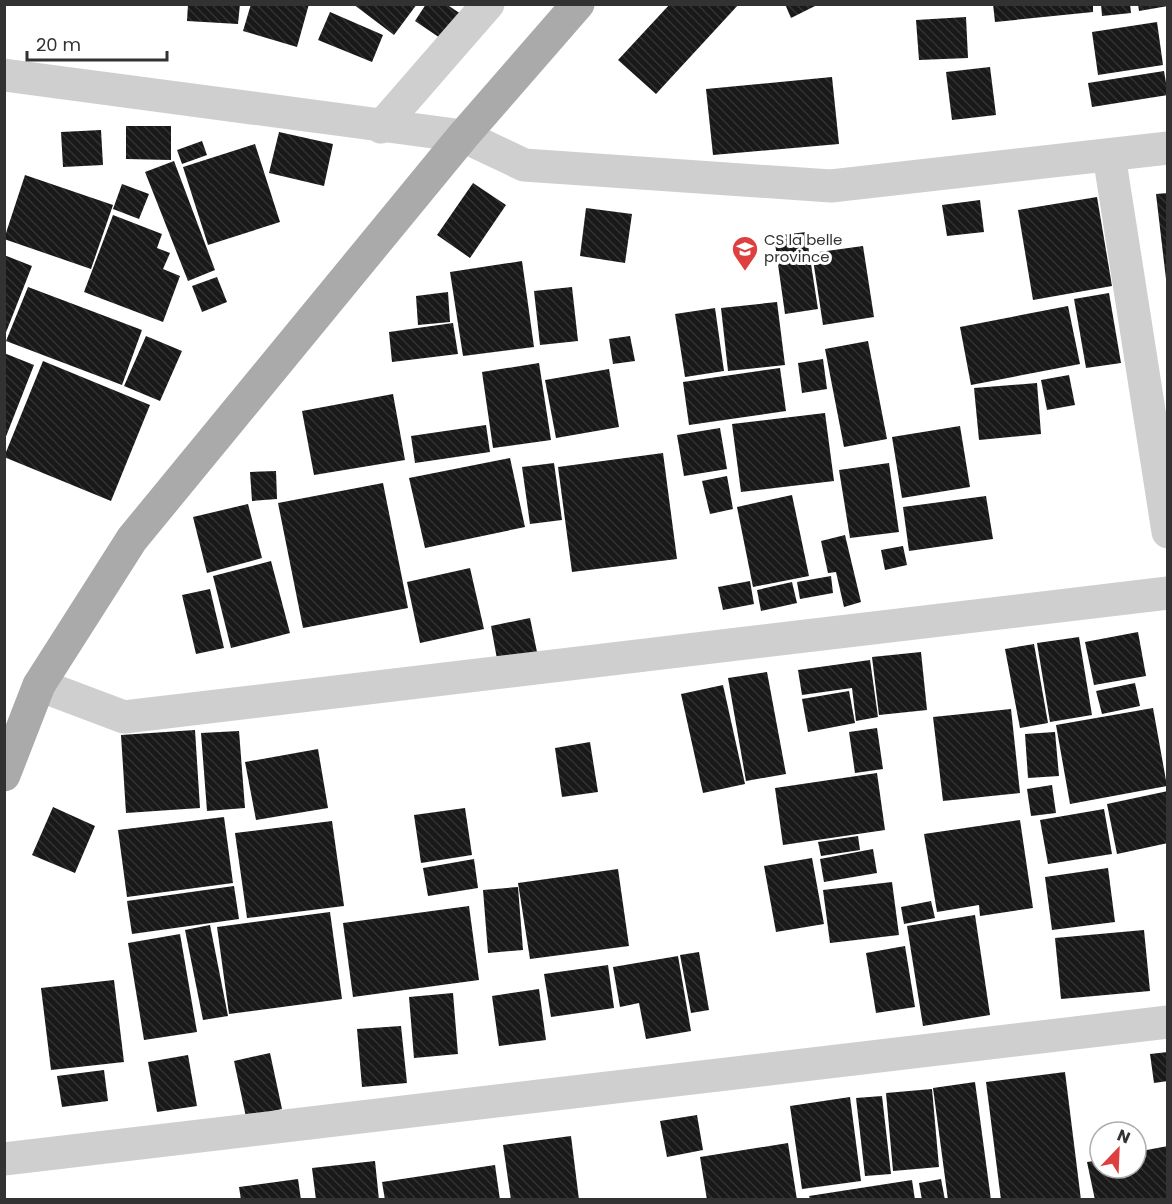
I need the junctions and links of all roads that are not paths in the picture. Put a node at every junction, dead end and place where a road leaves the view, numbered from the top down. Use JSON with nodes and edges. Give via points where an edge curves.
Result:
{"nodes":[{"id":1,"x":488,"y":4,"type":"edge"},
{"id":2,"x":578,"y":4,"type":"edge"},
{"id":3,"x":4,"y":75,"type":"edge"},
{"id":4,"x":381,"y":127,"type":"junction"},
{"id":5,"x":463,"y":136,"type":"junction"},
{"id":6,"x":1167,"y":148,"type":"edge"},
{"id":7,"x":1109,"y":155,"type":"junction"},
{"id":8,"x":1167,"y":532,"type":"edge"},
{"id":9,"x":1167,"y":593,"type":"edge"},
{"id":10,"x":39,"y":685,"type":"junction"},
{"id":11,"x":4,"y":776,"type":"edge"},
{"id":12,"x":1167,"y":1022,"type":"edge"},
{"id":13,"x":4,"y":1159,"type":"edge"}],
"edges":[{"from":1,"to":4,"type":"street"},
{"from":2,"to":5,"type":"main road"},
{"from":3,"to":4,"type":"street"},
{"from":4,"to":5,"type":"street"},
{"from":5,"to":7,"type":"street","via":[[524,165],[831,186]]},
{"from":5,"to":10,"type":"main road","via":[[132,539]]},
{"from":6,"to":7,"type":"street"},
{"from":7,"to":8,"type":"street"},
{"from":9,"to":10,"type":"street","via":[[124,717]]},
{"from":10,"to":11,"type":"main road"},
{"from":12,"to":13,"type":"street"}]}
